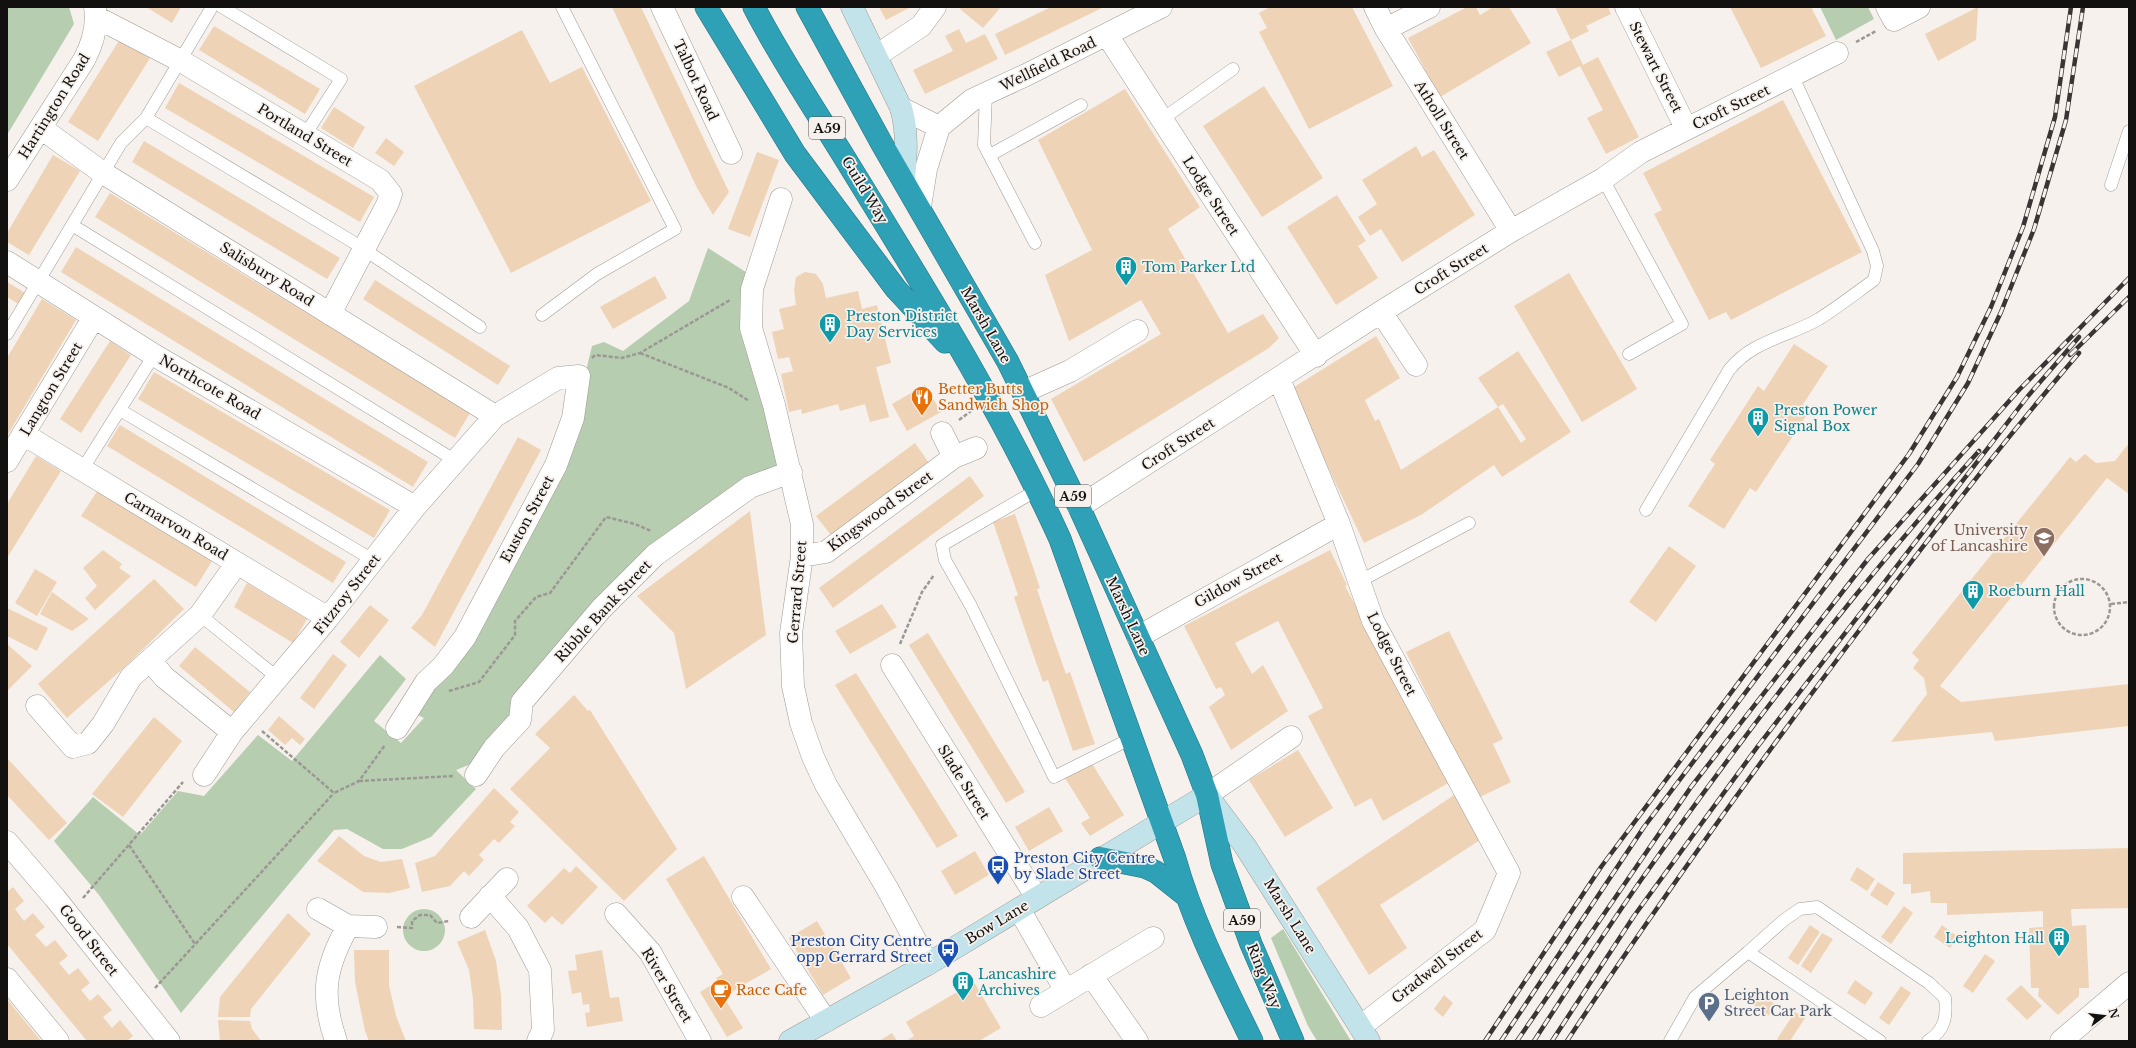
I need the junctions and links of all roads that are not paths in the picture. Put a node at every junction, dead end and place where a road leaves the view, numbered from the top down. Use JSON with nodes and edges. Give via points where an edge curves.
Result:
{"nodes":[{"id":1,"x":212,"y":7,"type":"edge"},
{"id":2,"x":222,"y":7,"type":"edge"},
{"id":3,"x":562,"y":7,"type":"edge"},
{"id":4,"x":662,"y":7,"type":"edge"},
{"id":5,"x":706,"y":7,"type":"edge"},
{"id":6,"x":754,"y":7,"type":"edge"},
{"id":7,"x":807,"y":7,"type":"edge"},
{"id":8,"x":852,"y":7,"type":"edge"},
{"id":9,"x":935,"y":7,"type":"edge"},
{"id":10,"x":1161,"y":7,"type":"edge"},
{"id":11,"x":1375,"y":7,"type":"edge"},
{"id":12,"x":1429,"y":7,"type":"edge"},
{"id":13,"x":1626,"y":7,"type":"edge"},
{"id":14,"x":1919,"y":7,"type":"edge"},
{"id":15,"x":96,"y":12,"type":"edge"},
{"id":16,"x":1890,"y":14,"type":"edge"},
{"id":17,"x":1386,"y":29,"type":"junction"},
{"id":18,"x":1107,"y":35,"type":"junction"},
{"id":19,"x":1836,"y":54,"type":"road end"},
{"id":20,"x":876,"y":56,"type":"junction"},
{"id":21,"x":181,"y":61,"type":"junction"},
{"id":22,"x":1233,"y":69,"type":"dead end"},
{"id":23,"x":1793,"y":77,"type":"junction"},
{"id":24,"x":986,"y":93,"type":"junction"},
{"id":25,"x":1081,"y":105,"type":"dead end"},
{"id":26,"x":901,"y":108,"type":"junction"},
{"id":27,"x":146,"y":118,"type":"junction"},
{"id":28,"x":1161,"y":120,"type":"junction"},
{"id":29,"x":939,"y":127,"type":"junction"},
{"id":30,"x":41,"y":128,"type":"junction"},
{"id":31,"x":1686,"y":128,"type":"junction"},
{"id":32,"x":2129,"y":131,"type":"edge"},
{"id":33,"x":305,"y":135,"type":"junction"},
{"id":34,"x":731,"y":153,"type":"dead end"},
{"id":35,"x":990,"y":156,"type":"junction"},
{"id":36,"x":103,"y":173,"type":"junction"},
{"id":37,"x":1603,"y":179,"type":"junction"},
{"id":38,"x":7,"y":180,"type":"edge"},
{"id":39,"x":904,"y":180,"type":"junction"},
{"id":40,"x":2111,"y":185,"type":"dead end"},
{"id":41,"x":781,"y":199,"type":"dead end"},
{"id":42,"x":920,"y":207,"type":"junction"},
{"id":43,"x":72,"y":225,"type":"junction"},
{"id":44,"x":1511,"y":231,"type":"junction"},
{"id":45,"x":1035,"y":243,"type":"dead end"},
{"id":46,"x":364,"y":249,"type":"junction"},
{"id":47,"x":7,"y":262,"type":"edge"},
{"id":48,"x":39,"y":282,"type":"junction"},
{"id":49,"x":1381,"y":312,"type":"junction"},
{"id":50,"x":330,"y":314,"type":"junction"},
{"id":51,"x":542,"y":315,"type":"dead end"},
{"id":52,"x":94,"y":317,"type":"junction"},
{"id":53,"x":480,"y":327,"type":"dead end"},
{"id":54,"x":1137,"y":332,"type":"dead end"},
{"id":55,"x":7,"y":334,"type":"edge"},
{"id":56,"x":1629,"y":354,"type":"dead end"},
{"id":57,"x":154,"y":355,"type":"junction"},
{"id":58,"x":1316,"y":356,"type":"junction"},
{"id":59,"x":1416,"y":365,"type":"dead end"},
{"id":60,"x":974,"y":374,"type":"junction"},
{"id":61,"x":1279,"y":379,"type":"junction"},
{"id":62,"x":1023,"y":392,"type":"junction"},
{"id":63,"x":120,"y":410,"type":"junction"},
{"id":64,"x":495,"y":416,"type":"junction"},
{"id":65,"x":942,"y":433,"type":"dead end"},
{"id":66,"x":24,"y":434,"type":"junction"},
{"id":67,"x":976,"y":448,"type":"dead end"},
{"id":68,"x":954,"y":457,"type":"junction"},
{"id":69,"x":7,"y":461,"type":"edge"},
{"id":70,"x":456,"y":461,"type":"junction"},
{"id":71,"x":82,"y":470,"type":"junction"},
{"id":72,"x":790,"y":472,"type":"junction"},
{"id":73,"x":1037,"y":490,"type":"junction"},
{"id":74,"x":415,"y":507,"type":"junction"},
{"id":75,"x":1079,"y":507,"type":"junction"},
{"id":76,"x":1646,"y":510,"type":"dead end"},
{"id":77,"x":1469,"y":523,"type":"dead end"},
{"id":78,"x":1339,"y":524,"type":"junction"},
{"id":79,"x":802,"y":556,"type":"junction"},
{"id":80,"x":373,"y":560,"type":"junction"},
{"id":81,"x":237,"y":563,"type":"junction"},
{"id":82,"x":1360,"y":581,"type":"junction"},
{"id":83,"x":200,"y":615,"type":"junction"},
{"id":84,"x":328,"y":618,"type":"junction"},
{"id":85,"x":1138,"y":637,"type":"junction"},
{"id":86,"x":150,"y":660,"type":"junction"},
{"id":87,"x":892,"y":665,"type":"road end"},
{"id":88,"x":278,"y":678,"type":"junction"},
{"id":89,"x":36,"y":706,"type":"dead end"},
{"id":90,"x":238,"y":724,"type":"junction"},
{"id":91,"x":397,"y":728,"type":"road end"},
{"id":92,"x":1292,"y":737,"type":"dead end"},
{"id":93,"x":1132,"y":738,"type":"junction"},
{"id":94,"x":204,"y":775,"type":"road end"},
{"id":95,"x":476,"y":775,"type":"road end"},
{"id":96,"x":1207,"y":795,"type":"junction"},
{"id":97,"x":1161,"y":822,"type":"junction"},
{"id":98,"x":7,"y":842,"type":"edge"},
{"id":99,"x":1100,"y":858,"type":"junction"},
{"id":100,"x":1509,"y":873,"type":"joint"},
{"id":101,"x":507,"y":879,"type":"dead end"},
{"id":102,"x":1185,"y":895,"type":"junction"},
{"id":103,"x":490,"y":896,"type":"junction"},
{"id":104,"x":743,"y":896,"type":"dead end"},
{"id":105,"x":1028,"y":904,"type":"junction"},
{"id":106,"x":318,"y":909,"type":"dead end"},
{"id":107,"x":616,"y":914,"type":"dead end"},
{"id":108,"x":471,"y":917,"type":"road end"},
{"id":109,"x":348,"y":926,"type":"junction"},
{"id":110,"x":376,"y":927,"type":"road end"},
{"id":111,"x":1153,"y":938,"type":"dead end"},
{"id":112,"x":1748,"y":952,"type":"junction"},
{"id":113,"x":928,"y":964,"type":"junction"},
{"id":114,"x":1091,"y":976,"type":"junction"},
{"id":115,"x":7,"y":979,"type":"edge"},
{"id":116,"x":2129,"y":983,"type":"edge"},
{"id":117,"x":1066,"y":991,"type":"junction"},
{"id":118,"x":1041,"y":1006,"type":"dead end"},
{"id":119,"x":826,"y":1021,"type":"junction"},
{"id":120,"x":1364,"y":1034,"type":"edge"},
{"id":121,"x":58,"y":1041,"type":"edge"},
{"id":122,"x":169,"y":1041,"type":"edge"},
{"id":123,"x":336,"y":1041,"type":"edge"},
{"id":124,"x":538,"y":1041,"type":"edge"},
{"id":125,"x":700,"y":1041,"type":"edge"},
{"id":126,"x":790,"y":1041,"type":"edge"},
{"id":127,"x":1137,"y":1041,"type":"edge"},
{"id":128,"x":1252,"y":1041,"type":"edge"},
{"id":129,"x":1292,"y":1041,"type":"edge"},
{"id":130,"x":1670,"y":1041,"type":"edge"},
{"id":131,"x":1880,"y":1041,"type":"edge"},
{"id":132,"x":1928,"y":1041,"type":"edge"},
{"id":133,"x":2062,"y":1041,"type":"edge"}],
"edges":[{"from":1,"to":21,"type":"lane"},
{"from":2,"to":33,"type":"lane","via":[[342,79]]},
{"from":3,"to":51,"type":"lane","via":[[675,229],[597,274]]},
{"from":4,"to":34,"type":"street","name":"Talbot Road"},
{"from":5,"to":60,"type":"highway","via":[[795,154],[896,289]]},
{"from":6,"to":60,"type":"highway","name":"Guild Way","number":"A59"},
{"from":7,"to":39,"type":"highway","number":"A59"},
{"from":8,"to":20,"type":"street"},
{"from":9,"to":20,"type":"street","via":[[921,26]]},
{"from":10,"to":18,"type":"street","name":"Wellfield Road"},
{"from":11,"to":17,"type":"street","name":"Atholl Street"},
{"from":12,"to":17,"type":"street"},
{"from":13,"to":31,"type":"street","name":"Stewart Street"},
{"from":14,"to":16,"type":"street"},
{"from":15,"to":21,"type":"street","name":"Portland Street"},
{"from":15,"to":30,"type":"street","name":"Hartington Road","via":[[93,42]]},
{"from":17,"to":44,"type":"street","name":"Atholl Street"},
{"from":18,"to":24,"type":"street","name":"Wellfield Road"},
{"from":18,"to":28,"type":"street","name":"Lodge Street"},
{"from":19,"to":23,"type":"street","name":"Croft Street"},
{"from":20,"to":26,"type":"street"},
{"from":21,"to":27,"type":"lane"},
{"from":21,"to":33,"type":"street","name":"Portland Street"},
{"from":22,"to":28,"type":"lane"},
{"from":23,"to":31,"type":"street","name":"Croft Street"},
{"from":23,"to":76,"type":"lane","via":[[1873,251],[1877,266],[1874,280],[1818,319],[1740,357],[1729,370]]},
{"from":24,"to":29,"type":"street","name":"Wellfield Road","via":[[972,100]]},
{"from":24,"to":35,"type":"lane","via":[[984,145]]},
{"from":25,"to":35,"type":"lane"},
{"from":26,"to":29,"type":"street"},
{"from":26,"to":39,"type":"street","via":[[905,123]]},
{"from":27,"to":36,"type":"lane","via":[[121,143]]},
{"from":27,"to":46,"type":"lane"},
{"from":28,"to":58,"type":"street","name":"Lodge Street"},
{"from":29,"to":42,"type":"street","via":[[926,169]]},
{"from":30,"to":36,"type":"street","name":"Salisbury Road"},
{"from":30,"to":38,"type":"street","name":"Hartington Road"},
{"from":31,"to":37,"type":"street","name":"Croft Street","via":[[1641,152]]},
{"from":32,"to":40,"type":"lane"},
{"from":33,"to":46,"type":"street","name":"Portland Street","via":[[380,180],[391,194]]},
{"from":35,"to":45,"type":"lane"},
{"from":36,"to":43,"type":"lane"},
{"from":36,"to":50,"type":"street","name":"Salisbury Road"},
{"from":37,"to":44,"type":"street","name":"Croft Street"},
{"from":37,"to":56,"type":"lane","via":[[1682,324]]},
{"from":39,"to":42,"type":"highway","name":"Marsh Lane","number":"A59"},
{"from":41,"to":72,"type":"street","name":"Gerrard Street","via":[[752,289],[751,328],[774,405]]},
{"from":42,"to":62,"type":"highway","name":"Marsh Lane","number":"A59"},
{"from":43,"to":48,"type":"lane"},
{"from":43,"to":70,"type":"lane"},
{"from":44,"to":49,"type":"street","name":"Croft Street"},
{"from":46,"to":50,"type":"street","name":"Portland Street"},
{"from":46,"to":53,"type":"lane"},
{"from":47,"to":48,"type":"street","name":"Northcote Road"},
{"from":48,"to":52,"type":"street","name":"Northcote Road"},
{"from":48,"to":55,"type":"lane"},
{"from":49,"to":58,"type":"street","name":"Croft Street"},
{"from":49,"to":59,"type":"street"},
{"from":50,"to":64,"type":"street","name":"Salisbury Road"},
{"from":52,"to":57,"type":"street","name":"Northcote Road"},
{"from":52,"to":66,"type":"street","name":"Langton Street"},
{"from":54,"to":62,"type":"street","via":[[1070,371]]},
{"from":57,"to":63,"type":"lane"},
{"from":57,"to":74,"type":"street","name":"Northcote Road"},
{"from":58,"to":61,"type":"street","name":"Croft Street"},
{"from":60,"to":73,"type":"highway","number":"A59"},
{"from":61,"to":75,"type":"street","name":"Croft Street"},
{"from":61,"to":78,"type":"street","name":"Lodge Street"},
{"from":62,"to":75,"type":"highway","name":"Marsh Lane","number":"A59"},
{"from":63,"to":71,"type":"lane"},
{"from":63,"to":80,"type":"lane"},
{"from":64,"to":70,"type":"street","name":"Fitzroy Street"},
{"from":64,"to":91,"type":"street","name":"Euston Street","via":[[558,378],[579,376],[573,418],[556,465],[465,637],[443,666],[426,682]]},
{"from":65,"to":68,"type":"street"},
{"from":66,"to":69,"type":"street","name":"Langton Street"},
{"from":66,"to":71,"type":"street","name":"Carnarvon Road"},
{"from":67,"to":68,"type":"street","name":"Kingswood Street"},
{"from":68,"to":79,"type":"street","name":"Kingswood Street","via":[[826,552]]},
{"from":70,"to":74,"type":"street","name":"Fitzroy Street"},
{"from":71,"to":81,"type":"street","name":"Carnarvon Road"},
{"from":72,"to":79,"type":"street","name":"Gerrard Street","via":[[802,524]]},
{"from":72,"to":95,"type":"street","name":"Ribble Bank Street","via":[[750,487],[655,555],[601,609],[522,702],[520,720],[494,748]]},
{"from":73,"to":93,"type":"highway","number":"A59","via":[[1060,539]]},
{"from":73,"to":93,"type":"lane","via":[[942,545],[945,560],[971,606],[1054,777]]},
{"from":74,"to":80,"type":"street","name":"Fitzroy Street"},
{"from":75,"to":85,"type":"highway","name":"Marsh Lane","number":"A59"},
{"from":77,"to":82,"type":"lane"},
{"from":78,"to":82,"type":"street","name":"Lodge Street"},
{"from":78,"to":85,"type":"street","name":"Gildow Street"},
{"from":79,"to":113,"type":"street","name":"Gerrard Street","via":[[791,633],[792,686],[801,723],[826,785],[887,888]]},
{"from":80,"to":84,"type":"street","name":"Fitzroy Street"},
{"from":81,"to":83,"type":"street"},
{"from":81,"to":84,"type":"street","name":"Carnarvon Road"},
{"from":82,"to":100,"type":"street","name":"Lodge Street","via":[[1372,622]]},
{"from":83,"to":86,"type":"street"},
{"from":83,"to":88,"type":"lane"},
{"from":84,"to":88,"type":"street","name":"Fitzroy Street"},
{"from":85,"to":96,"type":"highway","name":"Marsh Lane","number":"A59","via":[[1192,755]]},
{"from":86,"to":89,"type":"street","via":[[131,677],[103,724],[88,743],[73,746]]},
{"from":86,"to":90,"type":"street","via":[[164,677]]},
{"from":87,"to":105,"type":"street","name":"Slade Street"},
{"from":88,"to":90,"type":"street","name":"Fitzroy Street"},
{"from":90,"to":94,"type":"street","name":"Fitzroy Street"},
{"from":92,"to":96,"type":"street"},
{"from":93,"to":97,"type":"highway","number":"A59"},
{"from":96,"to":97,"type":"street"},
{"from":96,"to":120,"type":"street","name":"Marsh Lane","via":[[1245,846]]},
{"from":96,"to":129,"type":"highway","name":"Ring Way","number":"A59","via":[[1222,864],[1251,944]]},
{"from":97,"to":99,"type":"street","name":"Bow Lane"},
{"from":97,"to":102,"type":"highway","number":"A59"},
{"from":98,"to":122,"type":"street","name":"Good Street"},
{"from":99,"to":102,"type":"highway","via":[[1145,867],[1156,872]]},
{"from":99,"to":105,"type":"street","name":"Bow Lane"},
{"from":100,"to":120,"type":"street","name":"Gradwell Street","via":[[1485,930]]},
{"from":101,"to":103,"type":"street"},
{"from":102,"to":128,"type":"highway","number":"A59","via":[[1204,942]]},
{"from":103,"to":108,"type":"street"},
{"from":103,"to":124,"type":"street","via":[[518,928],[540,970],[543,1030]]},
{"from":104,"to":119,"type":"street"},
{"from":105,"to":113,"type":"street","name":"Bow Lane"},
{"from":105,"to":117,"type":"street","name":"Slade Street"},
{"from":106,"to":109,"type":"street"},
{"from":107,"to":125,"type":"street","name":"River Street","via":[[650,952]]},
{"from":109,"to":110,"type":"street"},
{"from":109,"to":123,"type":"street","via":[[329,968],[326,1003]]},
{"from":111,"to":114,"type":"street"},
{"from":112,"to":130,"type":"lane","via":[[1695,997]]},
{"from":112,"to":131,"type":"lane"},
{"from":112,"to":132,"type":"lane","via":[[1800,909],[1817,907],[1929,982],[1945,998],[1947,1017],[1936,1036]]},
{"from":113,"to":119,"type":"street","name":"Bow Lane"},
{"from":114,"to":117,"type":"street"},
{"from":114,"to":127,"type":"street"},
{"from":115,"to":121,"type":"street"},
{"from":116,"to":133,"type":"street"},
{"from":117,"to":118,"type":"street"},
{"from":119,"to":126,"type":"street","name":"Bow Lane"}]}
